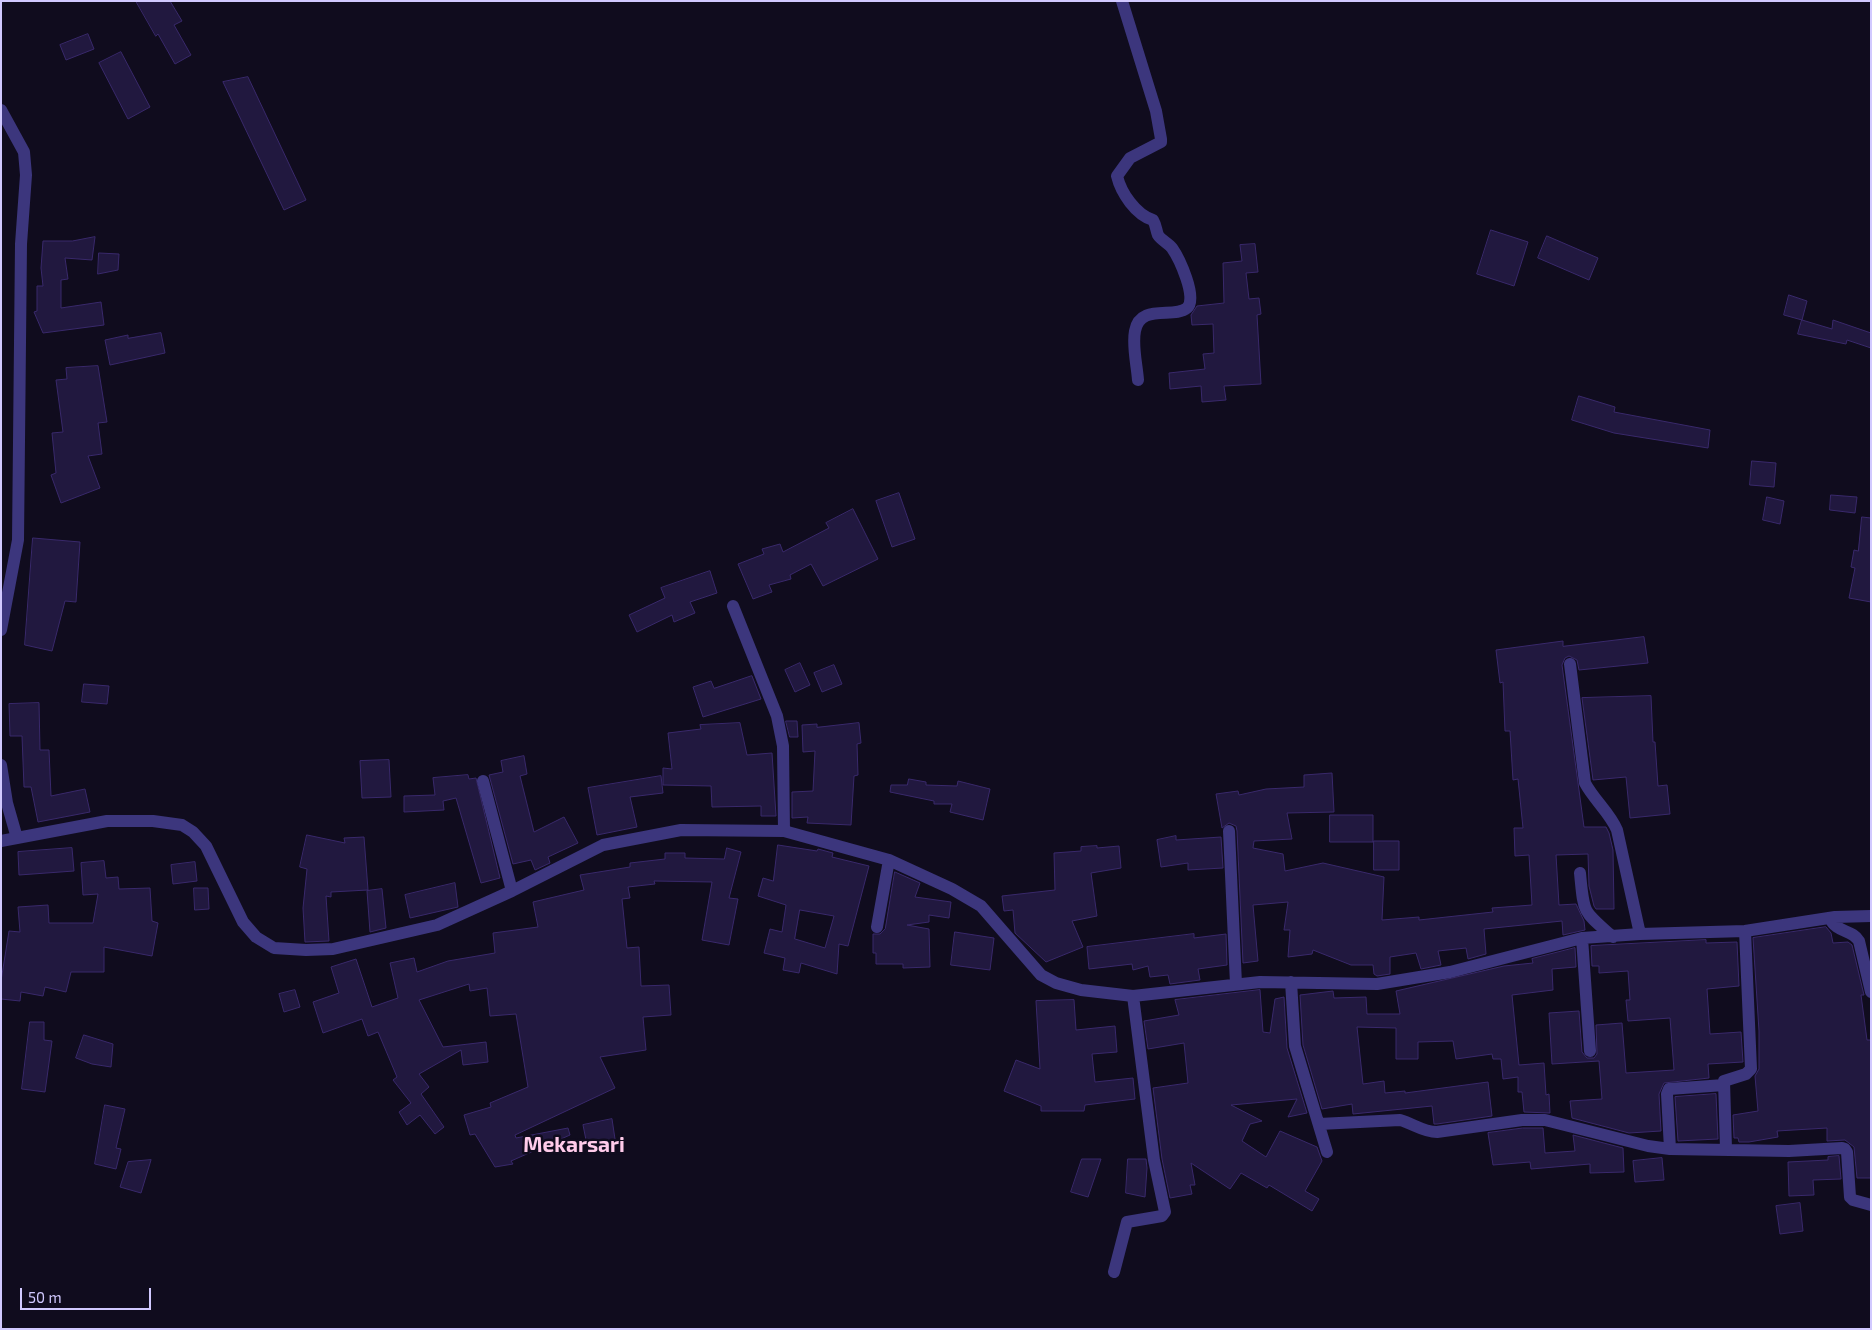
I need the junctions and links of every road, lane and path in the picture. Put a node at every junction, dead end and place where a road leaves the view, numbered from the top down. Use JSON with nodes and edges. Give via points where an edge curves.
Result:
{"nodes":[{"id":1,"x":1122,"y":1,"type":"edge"},
{"id":2,"x":1,"y":110,"type":"edge"},
{"id":3,"x":1138,"y":380,"type":"dead end"},
{"id":4,"x":733,"y":606,"type":"dead end"},
{"id":5,"x":1,"y":630,"type":"edge"},
{"id":6,"x":1570,"y":664,"type":"dead end"},
{"id":7,"x":1,"y":765,"type":"edge"},
{"id":8,"x":483,"y":781,"type":"dead end"},
{"id":9,"x":1229,"y":830,"type":"dead end"},
{"id":10,"x":784,"y":831,"type":"junction"},
{"id":11,"x":17,"y":838,"type":"junction"},
{"id":12,"x":1,"y":841,"type":"edge"},
{"id":13,"x":889,"y":860,"type":"junction"},
{"id":14,"x":1580,"y":873,"type":"dead end"},
{"id":15,"x":512,"y":891,"type":"junction"},
{"id":16,"x":1871,"y":916,"type":"edge"},
{"id":17,"x":1830,"y":918,"type":"junction"},
{"id":18,"x":877,"y":927,"type":"dead end"},
{"id":19,"x":1745,"y":932,"type":"junction"},
{"id":20,"x":1640,"y":934,"type":"junction"},
{"id":21,"x":1613,"y":937,"type":"junction"},
{"id":22,"x":1582,"y":938,"type":"junction"},
{"id":23,"x":1291,"y":982,"type":"junction"},
{"id":24,"x":1236,"y":984,"type":"junction"},
{"id":25,"x":1871,"y":992,"type":"edge"},
{"id":26,"x":1133,"y":996,"type":"junction"},
{"id":27,"x":1590,"y":1051,"type":"dead end"},
{"id":28,"x":1724,"y":1085,"type":"junction"},
{"id":29,"x":1319,"y":1124,"type":"junction"},
{"id":30,"x":1670,"y":1148,"type":"junction"},
{"id":31,"x":1726,"y":1149,"type":"junction"},
{"id":32,"x":1327,"y":1152,"type":"dead end"},
{"id":33,"x":1871,"y":1205,"type":"edge"},
{"id":34,"x":1114,"y":1272,"type":"dead end"}],
"edges":[{"from":1,"to":3,"type":"street","via":[[1156,111],[1161,142],[1130,158],[1117,176],[1118,182],[1137,211],[1153,220],[1159,235],[1177,257],[1191,300],[1188,308],[1153,313],[1140,319],[1135,330]]},
{"from":2,"to":5,"type":"street","via":[[24,152],[26,175],[21,244],[18,540]]},
{"from":4,"to":10,"type":"street","via":[[777,716],[783,746]]},
{"from":6,"to":20,"type":"street","via":[[1585,783],[1593,798],[1613,819]]},
{"from":7,"to":11,"type":"street"},
{"from":8,"to":15,"type":"street"},
{"from":9,"to":24,"type":"street"},
{"from":10,"to":13,"type":"street"},
{"from":10,"to":15,"type":"street","via":[[681,830],[603,845]]},
{"from":11,"to":12,"type":"street"},
{"from":11,"to":15,"type":"street","via":[[107,821],[182,825],[194,832],[206,846],[243,922],[256,937],[274,948],[333,949],[428,927]]},
{"from":13,"to":18,"type":"street"},
{"from":13,"to":26,"type":"street","via":[[928,876],[981,906],[1041,975],[1081,990]]},
{"from":14,"to":21,"type":"street","via":[[1585,911]]},
{"from":16,"to":17,"type":"street"},
{"from":17,"to":19,"type":"street"},
{"from":17,"to":25,"type":"street","via":[[1836,928],[1859,941]]},
{"from":19,"to":20,"type":"street"},
{"from":19,"to":28,"type":"street","via":[[1751,1068],[1746,1074],[1726,1079]]},
{"from":20,"to":21,"type":"street"},
{"from":21,"to":22,"type":"street"},
{"from":22,"to":23,"type":"street","via":[[1427,977],[1378,984]]},
{"from":22,"to":27,"type":"street"},
{"from":23,"to":24,"type":"street"},
{"from":23,"to":29,"type":"street","via":[[1295,1046]]},
{"from":24,"to":26,"type":"street"},
{"from":26,"to":34,"type":"street","via":[[1154,1160],[1165,1212],[1162,1216],[1127,1222]]},
{"from":28,"to":30,"type":"street","via":[[1669,1089]]},
{"from":28,"to":31,"type":"street"},
{"from":29,"to":30,"type":"street","via":[[1400,1120],[1426,1132],[1437,1132],[1522,1120],[1545,1120],[1648,1146]]},
{"from":29,"to":32,"type":"street"},
{"from":30,"to":31,"type":"street"},
{"from":31,"to":33,"type":"street","via":[[1846,1149],[1850,1197]]}]}
